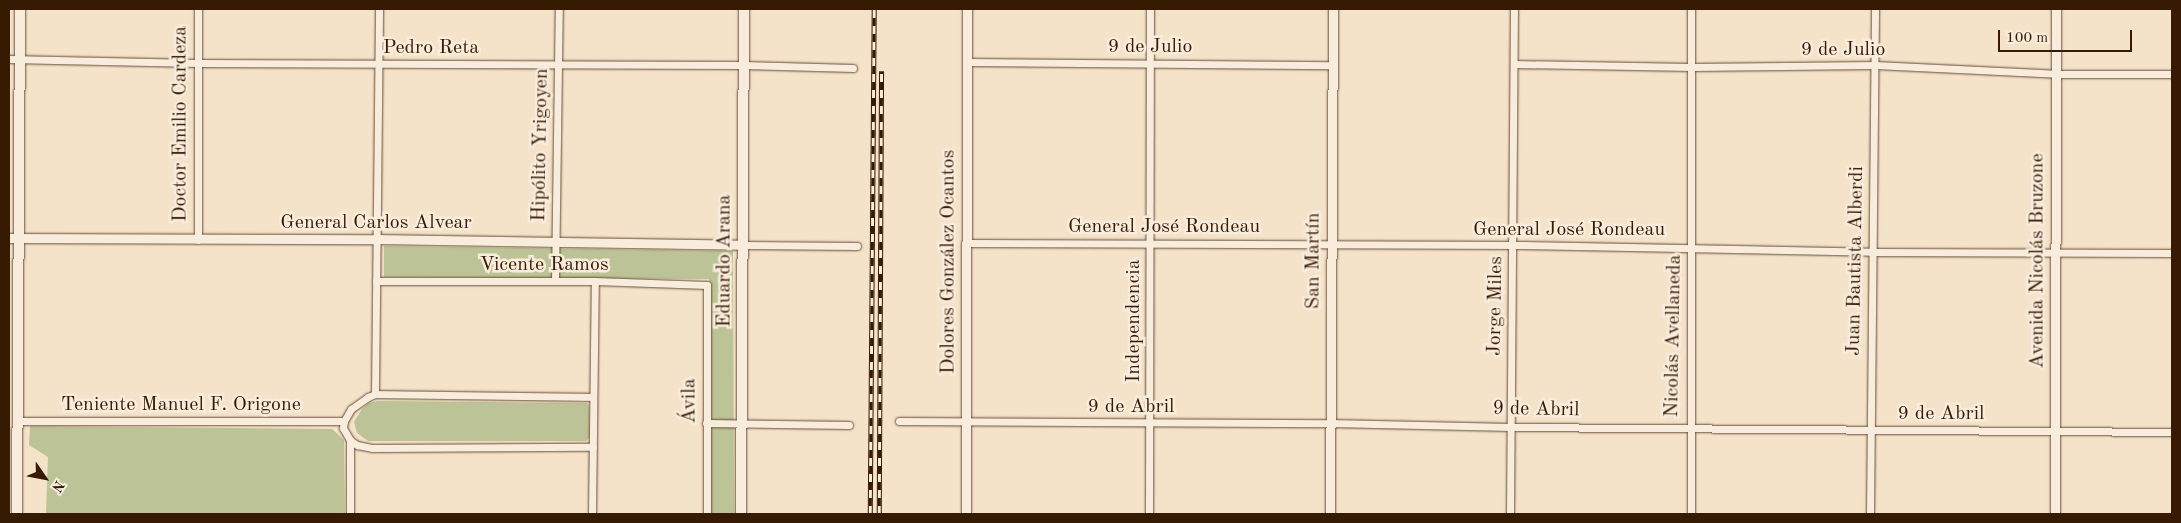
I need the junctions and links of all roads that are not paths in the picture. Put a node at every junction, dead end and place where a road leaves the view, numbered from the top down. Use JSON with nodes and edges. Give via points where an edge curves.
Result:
{"nodes":[{"id":1,"x":20,"y":9,"type":"edge"},
{"id":2,"x":198,"y":9,"type":"edge"},
{"id":3,"x":379,"y":9,"type":"edge"},
{"id":4,"x":558,"y":9,"type":"edge"},
{"id":5,"x":744,"y":9,"type":"edge"},
{"id":6,"x":966,"y":9,"type":"edge"},
{"id":7,"x":1150,"y":9,"type":"edge"},
{"id":8,"x":1333,"y":9,"type":"edge"},
{"id":9,"x":1514,"y":9,"type":"edge"},
{"id":10,"x":1691,"y":9,"type":"edge"},
{"id":11,"x":1875,"y":9,"type":"edge"},
{"id":12,"x":2056,"y":9,"type":"edge"},
{"id":13,"x":9,"y":59,"type":"edge"},
{"id":14,"x":20,"y":59,"type":"junction"},
{"id":15,"x":967,"y":62,"type":"junction"},
{"id":16,"x":197,"y":63,"type":"junction"},
{"id":17,"x":1150,"y":63,"type":"junction"},
{"id":18,"x":378,"y":64,"type":"junction"},
{"id":19,"x":558,"y":64,"type":"junction"},
{"id":20,"x":1514,"y":64,"type":"junction"},
{"id":21,"x":743,"y":65,"type":"junction"},
{"id":22,"x":1333,"y":65,"type":"junction"},
{"id":23,"x":1692,"y":66,"type":"junction"},
{"id":24,"x":1875,"y":66,"type":"junction"},
{"id":25,"x":853,"y":68,"type":"dead end"},
{"id":26,"x":2056,"y":74,"type":"junction"},
{"id":27,"x":2172,"y":74,"type":"edge"},
{"id":28,"x":9,"y":238,"type":"edge"},
{"id":29,"x":20,"y":238,"type":"junction"},
{"id":30,"x":376,"y":239,"type":"junction"},
{"id":31,"x":198,"y":240,"type":"junction"},
{"id":32,"x":556,"y":243,"type":"junction"},
{"id":33,"x":965,"y":243,"type":"junction"},
{"id":34,"x":1151,"y":243,"type":"junction"},
{"id":35,"x":1332,"y":244,"type":"junction"},
{"id":36,"x":743,"y":245,"type":"junction"},
{"id":37,"x":1513,"y":245,"type":"junction"},
{"id":38,"x":857,"y":246,"type":"dead end"},
{"id":39,"x":1692,"y":247,"type":"junction"},
{"id":40,"x":1872,"y":252,"type":"junction"},
{"id":41,"x":2056,"y":252,"type":"junction"},
{"id":42,"x":2172,"y":253,"type":"edge"},
{"id":43,"x":555,"y":281,"type":"junction"},
{"id":44,"x":376,"y":282,"type":"junction"},
{"id":45,"x":596,"y":282,"type":"junction"},
{"id":46,"x":707,"y":289,"type":"joint"},
{"id":47,"x":375,"y":394,"type":"junction"},
{"id":48,"x":594,"y":397,"type":"junction"},
{"id":49,"x":18,"y":421,"type":"junction"},
{"id":50,"x":344,"y":421,"type":"junction"},
{"id":51,"x":900,"y":421,"type":"dead end"},
{"id":52,"x":967,"y":422,"type":"junction"},
{"id":53,"x":706,"y":423,"type":"junction"},
{"id":54,"x":742,"y":423,"type":"junction"},
{"id":55,"x":1330,"y":423,"type":"junction"},
{"id":56,"x":1150,"y":424,"type":"junction"},
{"id":57,"x":849,"y":425,"type":"dead end"},
{"id":58,"x":1511,"y":427,"type":"junction"},
{"id":59,"x":1690,"y":428,"type":"junction"},
{"id":60,"x":1871,"y":430,"type":"junction"},
{"id":61,"x":2056,"y":431,"type":"junction"},
{"id":62,"x":2172,"y":432,"type":"edge"},
{"id":63,"x":350,"y":440,"type":"junction"},
{"id":64,"x":593,"y":447,"type":"junction"},
{"id":65,"x":17,"y":514,"type":"edge"},
{"id":66,"x":350,"y":514,"type":"edge"},
{"id":67,"x":592,"y":514,"type":"edge"},
{"id":68,"x":706,"y":514,"type":"edge"},
{"id":69,"x":741,"y":514,"type":"edge"},
{"id":70,"x":966,"y":514,"type":"edge"},
{"id":71,"x":1149,"y":514,"type":"edge"},
{"id":72,"x":1330,"y":514,"type":"edge"},
{"id":73,"x":1510,"y":514,"type":"edge"},
{"id":74,"x":1691,"y":514,"type":"edge"},
{"id":75,"x":1870,"y":514,"type":"edge"},
{"id":76,"x":2055,"y":514,"type":"edge"}],
"edges":[{"from":1,"to":14,"type":"main road"},
{"from":2,"to":16,"type":"street","name":"Doctor Emilio Cardeza"},
{"from":3,"to":18,"type":"street"},
{"from":4,"to":19,"type":"street","name":"Hipólito Yrigoyen"},
{"from":5,"to":21,"type":"main road","name":"Eduardo Arana"},
{"from":6,"to":15,"type":"street","name":"Dolores González Ocantos"},
{"from":7,"to":17,"type":"street","name":"Independencia"},
{"from":8,"to":22,"type":"street","name":"San Martín"},
{"from":9,"to":20,"type":"street","name":"Jorge Miles"},
{"from":10,"to":23,"type":"street","name":"Nicolás Avellaneda"},
{"from":11,"to":24,"type":"street","name":"Juan Bautista Alberdi"},
{"from":12,"to":26,"type":"street","name":"Avenida Nicolás Bruzone"},
{"from":13,"to":14,"type":"street","name":"Pedro Reta"},
{"from":14,"to":16,"type":"street","name":"Pedro Reta"},
{"from":14,"to":29,"type":"main road"},
{"from":15,"to":17,"type":"street","name":"9 de Julio"},
{"from":15,"to":33,"type":"street","name":"Dolores González Ocantos"},
{"from":16,"to":18,"type":"street","name":"Pedro Reta"},
{"from":16,"to":31,"type":"street","name":"Doctor Emilio Cardeza"},
{"from":17,"to":22,"type":"street","name":"9 de Julio"},
{"from":17,"to":34,"type":"street","name":"Independencia"},
{"from":18,"to":19,"type":"street","name":"Pedro Reta"},
{"from":18,"to":30,"type":"street"},
{"from":19,"to":21,"type":"street","name":"Pedro Reta"},
{"from":19,"to":32,"type":"street","name":"Hipólito Yrigoyen"},
{"from":20,"to":23,"type":"street","name":"9 de Julio"},
{"from":20,"to":37,"type":"street","name":"Jorge Miles"},
{"from":21,"to":25,"type":"street","name":"Pedro Reta"},
{"from":21,"to":36,"type":"main road","name":"Eduardo Arana"},
{"from":22,"to":35,"type":"street","name":"San Martín"},
{"from":23,"to":24,"type":"street","name":"9 de Julio"},
{"from":23,"to":39,"type":"street","name":"Nicolás Avellaneda"},
{"from":24,"to":26,"type":"street","name":"9 de Julio"},
{"from":24,"to":40,"type":"street","name":"Juan Bautista Alberdi"},
{"from":26,"to":27,"type":"street","name":"9 de Julio"},
{"from":26,"to":41,"type":"street","name":"Avenida Nicolás Bruzone"},
{"from":28,"to":29,"type":"street","name":"General Carlos Alvear"},
{"from":29,"to":31,"type":"street","name":"General Carlos Alvear"},
{"from":29,"to":49,"type":"main road"},
{"from":30,"to":31,"type":"street","name":"General Carlos Alvear"},
{"from":30,"to":32,"type":"street","name":"General Carlos Alvear"},
{"from":30,"to":44,"type":"street"},
{"from":32,"to":36,"type":"street","name":"General Carlos Alvear"},
{"from":32,"to":43,"type":"street","name":"Hipólito Yrigoyen"},
{"from":33,"to":34,"type":"street","name":"General José Rondeau"},
{"from":33,"to":52,"type":"street","name":"Dolores González Ocantos"},
{"from":34,"to":35,"type":"street","name":"General José Rondeau"},
{"from":34,"to":56,"type":"street","name":"Independencia"},
{"from":35,"to":37,"type":"street","name":"General José Rondeau"},
{"from":35,"to":55,"type":"street","name":"San Martín"},
{"from":36,"to":38,"type":"street"},
{"from":36,"to":54,"type":"main road","name":"Eduardo Arana"},
{"from":37,"to":39,"type":"street","name":"General José Rondeau"},
{"from":37,"to":58,"type":"street","name":"Jorge Miles"},
{"from":39,"to":40,"type":"street","name":"General José Rondeau"},
{"from":39,"to":59,"type":"street","name":"Nicolás Avellaneda"},
{"from":40,"to":41,"type":"street","name":"General José Rondeau"},
{"from":40,"to":60,"type":"street","name":"Juan Bautista Alberdi"},
{"from":41,"to":42,"type":"street","name":"General José Rondeau"},
{"from":41,"to":61,"type":"street","name":"Avenida Nicolás Bruzone"},
{"from":43,"to":44,"type":"street","name":"Vicente Ramos"},
{"from":43,"to":45,"type":"street","name":"Vicente Ramos"},
{"from":44,"to":47,"type":"street"},
{"from":45,"to":46,"type":"street","name":"Vicente Ramos","via":[[704,283]]},
{"from":45,"to":48,"type":"street"},
{"from":46,"to":53,"type":"street","name":"Ávila"},
{"from":47,"to":48,"type":"street"},
{"from":47,"to":50,"type":"street","via":[[359,402]]},
{"from":48,"to":64,"type":"street"},
{"from":49,"to":50,"type":"street","name":"Teniente Manuel F. Origone"},
{"from":49,"to":65,"type":"main road"},
{"from":50,"to":63,"type":"street","via":[[343,428]]},
{"from":51,"to":52,"type":"street","name":"9 de Abril"},
{"from":52,"to":56,"type":"street","name":"9 de Abril"},
{"from":52,"to":70,"type":"street","name":"Dolores González Ocantos"},
{"from":53,"to":54,"type":"street"},
{"from":53,"to":68,"type":"street","name":"Ávila"},
{"from":54,"to":57,"type":"street"},
{"from":54,"to":69,"type":"main road","name":"Eduardo Arana"},
{"from":55,"to":56,"type":"street","name":"9 de Abril"},
{"from":55,"to":58,"type":"street","name":"9 de Abril"},
{"from":55,"to":72,"type":"street","name":"San Martín"},
{"from":56,"to":71,"type":"street","name":"Independencia"},
{"from":58,"to":59,"type":"street","name":"9 de Abril"},
{"from":58,"to":73,"type":"street","name":"Jorge Miles"},
{"from":59,"to":60,"type":"street","name":"9 de Abril"},
{"from":59,"to":74,"type":"street","name":"Nicolás Avellaneda"},
{"from":60,"to":61,"type":"street","name":"9 de Abril"},
{"from":60,"to":75,"type":"street","name":"Juan Bautista Alberdi"},
{"from":61,"to":62,"type":"street","name":"9 de Abril"},
{"from":61,"to":76,"type":"street","name":"Avenida Nicolás Bruzone"},
{"from":63,"to":64,"type":"street","via":[[372,448]]},
{"from":63,"to":66,"type":"street"},
{"from":64,"to":67,"type":"street"}]}
